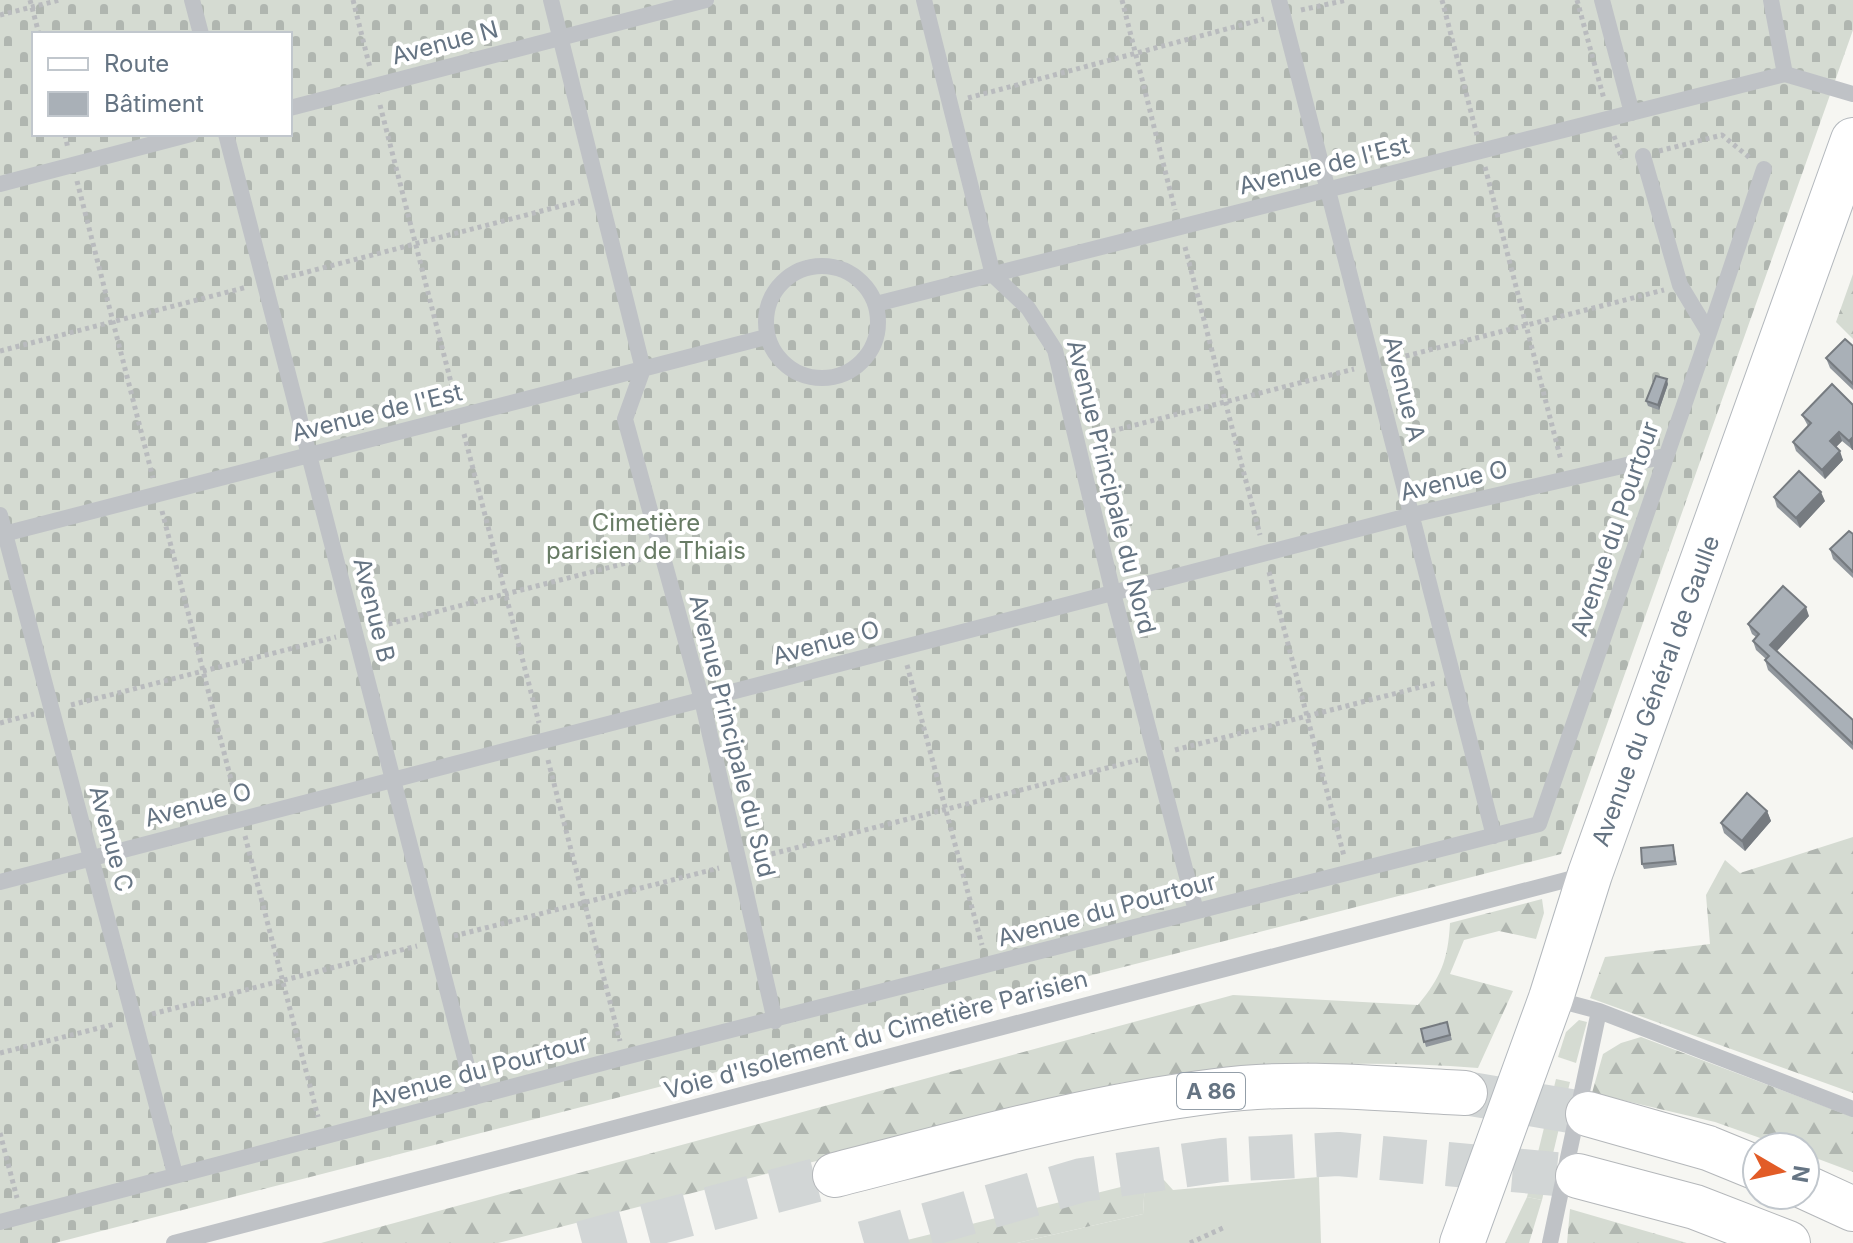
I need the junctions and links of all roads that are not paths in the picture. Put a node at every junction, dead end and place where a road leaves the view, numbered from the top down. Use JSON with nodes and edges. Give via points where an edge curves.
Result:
{"nodes":[{"id":1,"x":192,"y":0,"type":"edge"},
{"id":2,"x":551,"y":0,"type":"edge"},
{"id":3,"x":706,"y":0,"type":"edge"},
{"id":4,"x":924,"y":0,"type":"edge"},
{"id":5,"x":1602,"y":0,"type":"edge"},
{"id":6,"x":1771,"y":0,"type":"edge"},
{"id":7,"x":1281,"y":7,"type":"edge"},
{"id":8,"x":200,"y":32,"type":"edge"},
{"id":9,"x":561,"y":38,"type":"junction"},
{"id":10,"x":1785,"y":74,"type":"junction"},
{"id":11,"x":1853,"y":94,"type":"edge"},
{"id":12,"x":292,"y":107,"type":"edge"},
{"id":13,"x":1632,"y":113,"type":"junction"},
{"id":14,"x":183,"y":136,"type":"edge"},
{"id":15,"x":227,"y":136,"type":"edge"},
{"id":16,"x":1853,"y":141,"type":"edge"},
{"id":17,"x":1643,"y":156,"type":"road end"},
{"id":18,"x":1764,"y":169,"type":"road end"},
{"id":19,"x":0,"y":184,"type":"edge"},
{"id":20,"x":1328,"y":190,"type":"junction"},
{"id":21,"x":993,"y":275,"type":"junction"},
{"id":22,"x":876,"y":304,"type":"junction"},
{"id":23,"x":1709,"y":333,"type":"junction"},
{"id":24,"x":766,"y":337,"type":"junction"},
{"id":25,"x":643,"y":369,"type":"junction"},
{"id":26,"x":309,"y":455,"type":"junction"},
{"id":27,"x":1665,"y":456,"type":"junction"},
{"id":28,"x":0,"y":515,"type":"edge"},
{"id":29,"x":1412,"y":515,"type":"junction"},
{"id":30,"x":2,"y":534,"type":"edge"},
{"id":31,"x":1113,"y":593,"type":"junction"},
{"id":32,"x":702,"y":700,"type":"junction"},
{"id":33,"x":393,"y":780,"type":"junction"},
{"id":34,"x":1494,"y":836,"type":"junction"},
{"id":35,"x":91,"y":858,"type":"junction"},
{"id":36,"x":1590,"y":874,"type":"junction"},
{"id":37,"x":0,"y":882,"type":"edge"},
{"id":38,"x":1196,"y":911,"type":"junction"},
{"id":39,"x":1551,"y":998,"type":"junction"},
{"id":40,"x":1599,"y":1011,"type":"junction"},
{"id":41,"x":775,"y":1021,"type":"junction"},
{"id":42,"x":1465,"y":1093,"type":"tunnel mouth"},
{"id":43,"x":475,"y":1097,"type":"junction"},
{"id":44,"x":1853,"y":1109,"type":"edge"},
{"id":45,"x":1588,"y":1114,"type":"tunnel mouth"},
{"id":46,"x":1741,"y":1161,"type":"edge"},
{"id":47,"x":175,"y":1174,"type":"junction"},
{"id":48,"x":835,"y":1175,"type":"tunnel mouth"},
{"id":49,"x":1578,"y":1176,"type":"tunnel mouth"},
{"id":50,"x":1821,"y":1194,"type":"edge"},
{"id":51,"x":1853,"y":1209,"type":"edge"},
{"id":52,"x":0,"y":1222,"type":"edge"},
{"id":53,"x":174,"y":1243,"type":"edge"},
{"id":54,"x":1462,"y":1243,"type":"edge"},
{"id":55,"x":1550,"y":1243,"type":"edge"},
{"id":56,"x":1788,"y":1243,"type":"edge"}],
"edges":[{"from":1,"to":8,"type":"lane"},
{"from":2,"to":9,"type":"lane"},
{"from":3,"to":9,"type":"lane","name":"Avenue N"},
{"from":4,"to":21,"type":"lane"},
{"from":5,"to":13,"type":"lane"},
{"from":6,"to":10,"type":"lane"},
{"from":7,"to":20,"type":"lane","name":"Avenue A"},
{"from":9,"to":12,"type":"lane","name":"Avenue N"},
{"from":9,"to":25,"type":"lane"},
{"from":10,"to":11,"type":"lane"},
{"from":10,"to":13,"type":"lane","name":"Avenue de l'Est"},
{"from":13,"to":20,"type":"lane","name":"Avenue de l'Est"},
{"from":14,"to":19,"type":"lane"},
{"from":15,"to":26,"type":"lane","name":"Avenue B"},
{"from":16,"to":36,"type":"main road","name":"Avenue du Général de Gaulle"},
{"from":17,"to":23,"type":"lane","via":[[1680,285]]},
{"from":18,"to":23,"type":"lane","name":"Avenue du Pourtour"},
{"from":20,"to":21,"type":"lane","name":"Avenue de l'Est"},
{"from":20,"to":29,"type":"lane","name":"Avenue A"},
{"from":21,"to":22,"type":"lane","name":"Avenue de l'Est"},
{"from":21,"to":31,"type":"lane","name":"Avenue Principale du Nord","via":[[1028,308],[1055,350]]},
{"from":22,"to":24,"type":"lane","via":[[850,273],[813,266],[780,283],[769,300]]},
{"from":22,"to":24,"type":"lane","via":[[871,348],[854,369],[838,377],[802,376],[774,354]]},
{"from":23,"to":27,"type":"lane","name":"Avenue du Pourtour"},
{"from":24,"to":25,"type":"lane","name":"Avenue de l'Est"},
{"from":25,"to":26,"type":"lane","name":"Avenue de l'Est"},
{"from":25,"to":32,"type":"lane","name":"Avenue Principale du Sud","via":[[625,419]]},
{"from":26,"to":30,"type":"lane","name":"Avenue de l'Est"},
{"from":26,"to":33,"type":"lane","name":"Avenue B"},
{"from":27,"to":29,"type":"lane","name":"Avenue O"},
{"from":27,"to":34,"type":"lane","name":"Avenue du Pourtour","via":[[1539,824]]},
{"from":28,"to":30,"type":"lane","name":"Avenue C"},
{"from":29,"to":31,"type":"lane","name":"Avenue O"},
{"from":29,"to":34,"type":"lane","name":"Avenue A"},
{"from":30,"to":35,"type":"lane","name":"Avenue C"},
{"from":31,"to":32,"type":"lane","name":"Avenue O"},
{"from":31,"to":38,"type":"lane","name":"Avenue Principale du Nord"},
{"from":32,"to":33,"type":"lane","name":"Avenue O"},
{"from":32,"to":41,"type":"lane","name":"Avenue Principale du Sud"},
{"from":33,"to":35,"type":"lane","name":"Avenue O"},
{"from":33,"to":43,"type":"lane","name":"Avenue B"},
{"from":34,"to":38,"type":"lane","name":"Avenue du Pourtour"},
{"from":35,"to":37,"type":"lane","name":"Avenue O"},
{"from":35,"to":47,"type":"lane","name":"Avenue C"},
{"from":36,"to":39,"type":"main road","name":"Avenue du Général de Gaulle"},
{"from":36,"to":53,"type":"lane","name":"Voie d'Isolement du Cimetière Parisien"},
{"from":38,"to":41,"type":"lane","name":"Avenue du Pourtour"},
{"from":39,"to":40,"type":"lane"},
{"from":39,"to":54,"type":"main road","name":"Avenue du Général de Gaulle"},
{"from":40,"to":44,"type":"lane"},
{"from":40,"to":55,"type":"lane"},
{"from":41,"to":43,"type":"lane","name":"Avenue du Pourtour"},
{"from":42,"to":48,"type":"main road","number":"A 86","via":[[1337,1086],[1218,1090],[1090,1110]]},
{"from":43,"to":47,"type":"lane","name":"Avenue du Pourtour"},
{"from":45,"to":46,"type":"main road"},
{"from":47,"to":52,"type":"lane","name":"Avenue du Pourtour"},
{"from":49,"to":56,"type":"main road","via":[[1695,1207]]},
{"from":50,"to":51,"type":"main road"}]}
